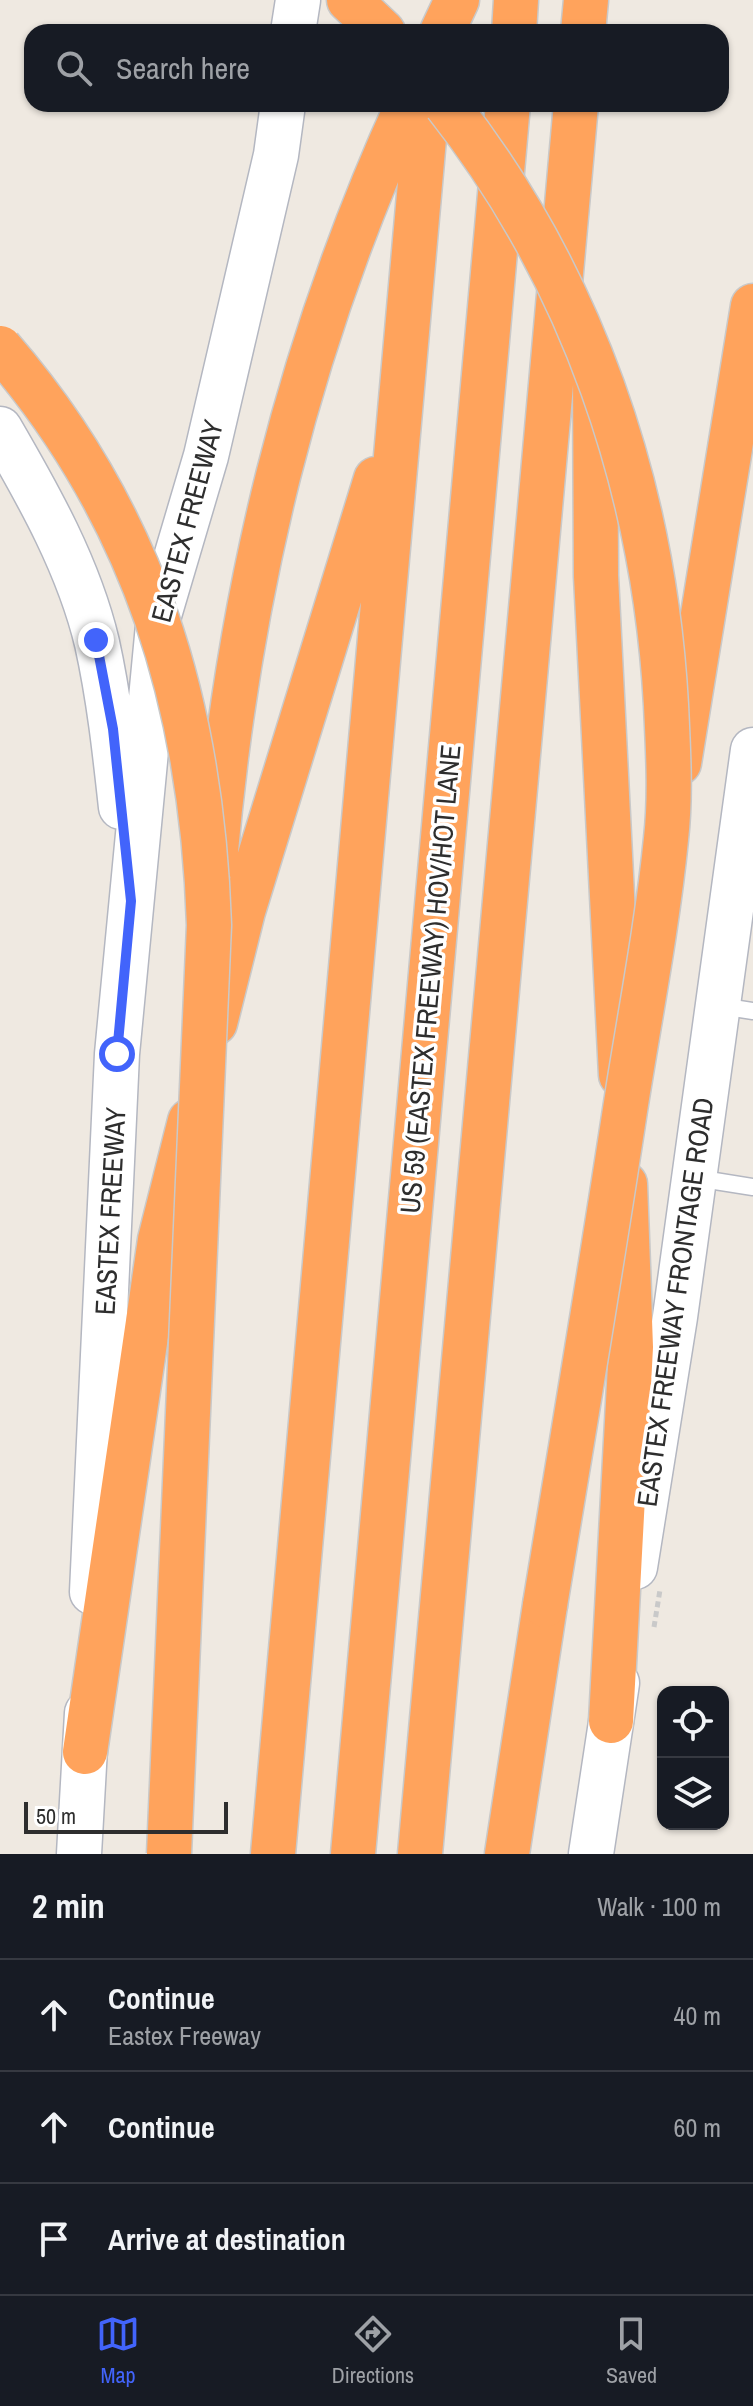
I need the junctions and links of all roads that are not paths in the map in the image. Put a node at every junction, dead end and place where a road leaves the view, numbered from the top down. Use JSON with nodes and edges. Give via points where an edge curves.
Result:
{"nodes":[{"id":1,"x":298,"y":0,"type":"edge"},
{"id":2,"x":349,"y":0,"type":"edge"},
{"id":3,"x":437,"y":0,"type":"edge"},
{"id":4,"x":457,"y":0,"type":"edge"},
{"id":5,"x":516,"y":0,"type":"edge"},
{"id":6,"x":586,"y":0,"type":"edge"},
{"id":7,"x":294,"y":24,"type":"edge"},
{"id":8,"x":374,"y":24,"type":"edge"},
{"id":9,"x":435,"y":24,"type":"edge"},
{"id":10,"x":446,"y":24,"type":"edge"},
{"id":11,"x":514,"y":24,"type":"edge"},
{"id":12,"x":584,"y":24,"type":"edge"},
{"id":13,"x":282,"y":112,"type":"edge"},
{"id":14,"x":405,"y":112,"type":"edge"},
{"id":15,"x":426,"y":112,"type":"edge"},
{"id":16,"x":452,"y":112,"type":"edge"},
{"id":17,"x":507,"y":112,"type":"edge"},
{"id":18,"x":575,"y":112,"type":"edge"},
{"id":19,"x":565,"y":222,"type":"junction"},
{"id":20,"x":753,"y":306,"type":"edge"},
{"id":21,"x":0,"y":348,"type":"edge"},
{"id":22,"x":402,"y":396,"type":"junction"},
{"id":23,"x":0,"y":429,"type":"edge"},
{"id":24,"x":753,"y":750,"type":"edge"},
{"id":25,"x":667,"y":837,"type":"junction"},
{"id":26,"x":131,"y":901,"type":"junction"},
{"id":27,"x":209,"y":925,"type":"junction"},
{"id":28,"x":736,"y":1008,"type":"edge"},
{"id":29,"x":694,"y":1178,"type":"junction"},
{"id":30,"x":753,"y":1187,"type":"edge"},
{"id":31,"x":611,"y":1721,"type":"junction"},
{"id":32,"x":85,"y":1752,"type":"junction"},
{"id":33,"x":79,"y":1854,"type":"edge"},
{"id":34,"x":169,"y":1854,"type":"edge"},
{"id":35,"x":273,"y":1854,"type":"edge"},
{"id":36,"x":353,"y":1854,"type":"edge"},
{"id":37,"x":420,"y":1854,"type":"edge"},
{"id":38,"x":507,"y":1854,"type":"edge"},
{"id":39,"x":591,"y":1854,"type":"edge"}],
"edges":[{"from":1,"to":7,"type":"main road"},
{"from":2,"to":8,"type":"highway"},
{"from":3,"to":9,"type":"highway"},
{"from":4,"to":10,"type":"highway"},
{"from":5,"to":11,"type":"highway"},
{"from":6,"to":12,"type":"highway"},
{"from":13,"to":26,"type":"main road","name":"EASTEX FREEWAY","via":[[206,456],[159,615]]},
{"from":14,"to":27,"type":"highway","bridge":true,"via":[[342,267],[273,487],[234,695]]},
{"from":15,"to":22,"type":"highway"},
{"from":16,"to":25,"type":"highway","bridge":true,"via":[[543,250],[573,309],[617,429],[660,630]]},
{"from":17,"to":36,"type":"highway","name":"US 59 (EASTEX FREEWAY) HOV/HOT LANE"},
{"from":18,"to":19,"type":"highway"},
{"from":19,"to":31,"type":"highway","via":[[595,326],[596,576],[631,1347]]},
{"from":19,"to":37,"type":"highway"},
{"from":20,"to":25,"type":"highway","bridge":true},
{"from":21,"to":27,"type":"highway","bridge":true,"via":[[63,427],[94,478],[153,604],[193,747],[204,817]]},
{"from":22,"to":32,"type":"highway","via":[[243,911],[160,1240]]},
{"from":22,"to":35,"type":"highway"},
{"from":23,"to":26,"type":"main road","via":[[52,523],[96,640],[113,729]]},
{"from":24,"to":28,"type":"main road","name":"EASTEX FREEWAY FRONTAGE ROAD"},
{"from":25,"to":38,"type":"highway","bridge":true},
{"from":26,"to":32,"type":"main road","name":"EASTEX FREEWAY","via":[[117,1054]]},
{"from":27,"to":34,"type":"highway","bridge":true},
{"from":28,"to":29,"type":"main road","name":"EASTEX FREEWAY FRONTAGE ROAD"},
{"from":29,"to":30,"type":"lane"},
{"from":29,"to":31,"type":"main road","name":"EASTEX FREEWAY FRONTAGE ROAD"},
{"from":31,"to":39,"type":"main road","name":"EASTEX FREEWAY FRONTAGE ROAD"},
{"from":32,"to":33,"type":"main road","name":"EASTEX FREEWAY"}]}
